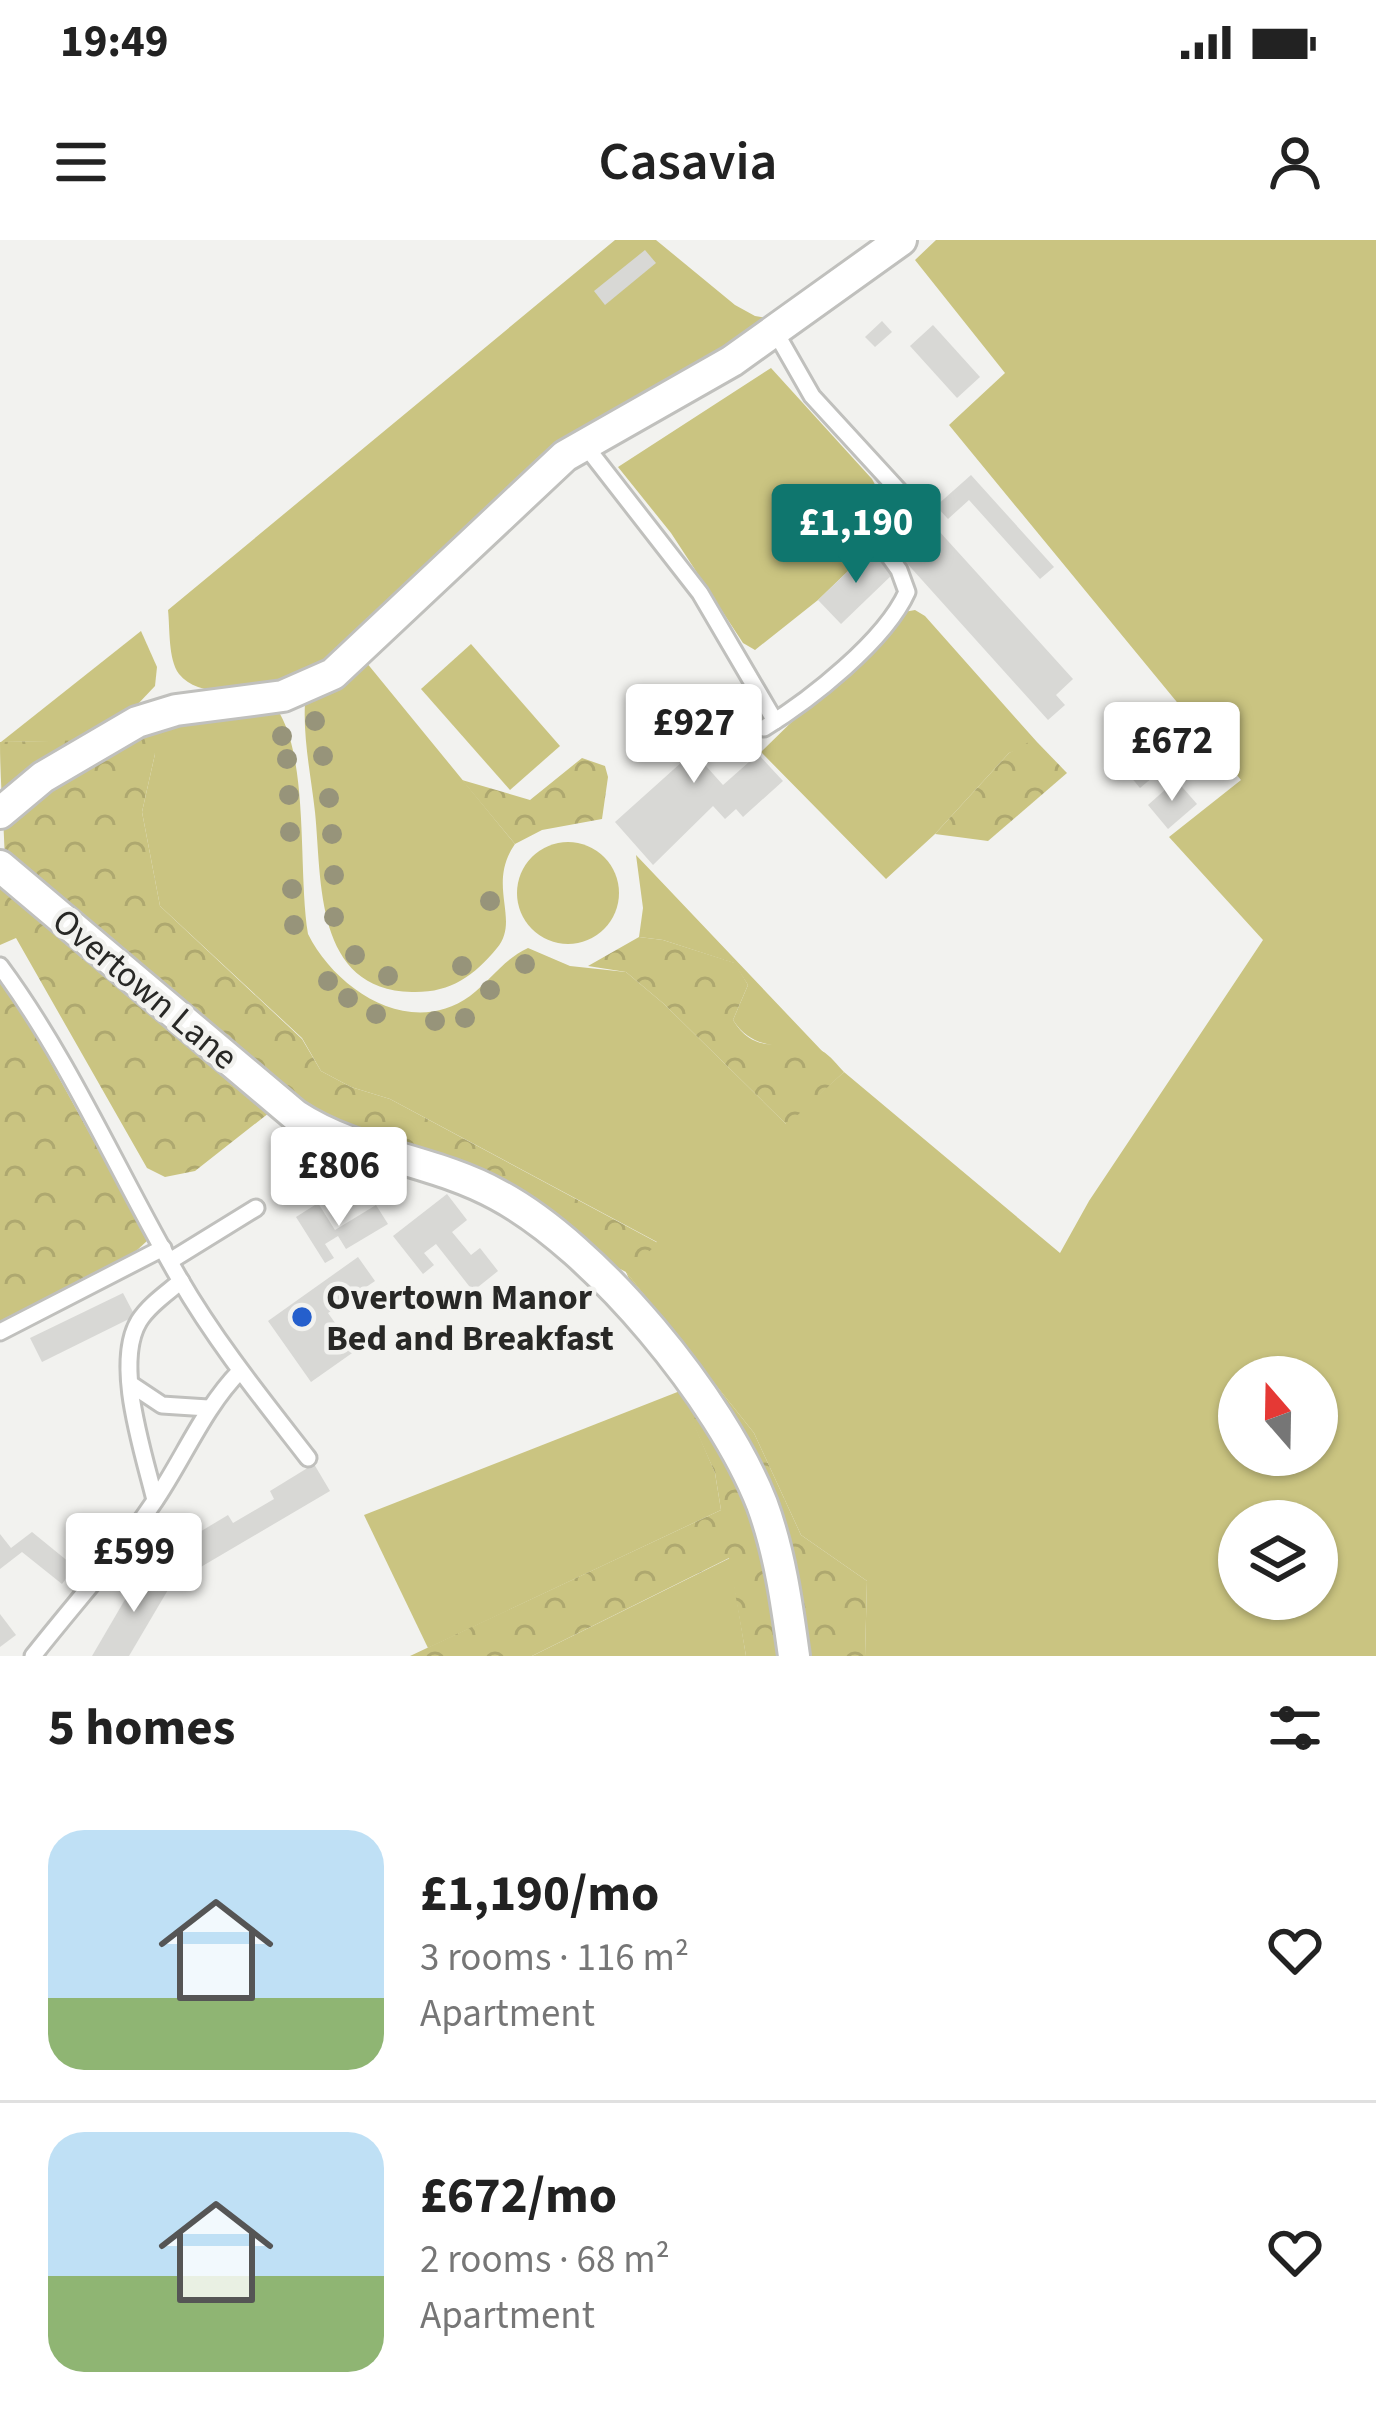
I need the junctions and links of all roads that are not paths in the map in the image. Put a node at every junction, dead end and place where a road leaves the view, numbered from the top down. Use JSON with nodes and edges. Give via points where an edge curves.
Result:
{"nodes":[{"id":1,"x":902,"y":240,"type":"edge"},
{"id":2,"x":776,"y":333,"type":"junction"},
{"id":3,"x":584,"y":444,"type":"junction"},
{"id":4,"x":0,"y":813,"type":"edge"},
{"id":5,"x":0,"y":866,"type":"edge"},
{"id":6,"x":0,"y":966,"type":"edge"},
{"id":7,"x":256,"y":1208,"type":"dead end"},
{"id":8,"x":167,"y":1254,"type":"junction"},
{"id":9,"x":181,"y":1281,"type":"junction"},
{"id":10,"x":0,"y":1332,"type":"edge"},
{"id":11,"x":240,"y":1371,"type":"junction"},
{"id":12,"x":132,"y":1385,"type":"junction"},
{"id":13,"x":208,"y":1408,"type":"junction"},
{"id":14,"x":308,"y":1458,"type":"dead end"},
{"id":15,"x":155,"y":1500,"type":"junction"},
{"id":16,"x":32,"y":1656,"type":"edge"},
{"id":17,"x":794,"y":1656,"type":"edge"}],
"edges":[{"from":1,"to":2,"type":"street"},
{"from":2,"to":3,"type":"street"},
{"from":2,"to":3,"type":"lane","via":[[812,396],[901,493],[907,512],[884,549],[908,592],[850,662],[769,724],[700,593]]},
{"from":3,"to":4,"type":"street","via":[[333,674],[283,696],[137,722]]},
{"from":5,"to":17,"type":"street","name":"Overtown Lane","via":[[295,1114],[350,1144],[499,1195],[614,1288],[695,1386],[747,1473],[772,1537]]},
{"from":6,"to":8,"type":"lane"},
{"from":7,"to":8,"type":"lane"},
{"from":8,"to":9,"type":"lane"},
{"from":8,"to":10,"type":"lane"},
{"from":9,"to":11,"type":"lane"},
{"from":9,"to":12,"type":"lane","via":[[135,1330]]},
{"from":11,"to":13,"type":"lane"},
{"from":11,"to":14,"type":"lane"},
{"from":12,"to":13,"type":"lane","via":[[162,1405]]},
{"from":12,"to":15,"type":"lane"},
{"from":13,"to":15,"type":"lane"},
{"from":15,"to":16,"type":"lane"}]}
